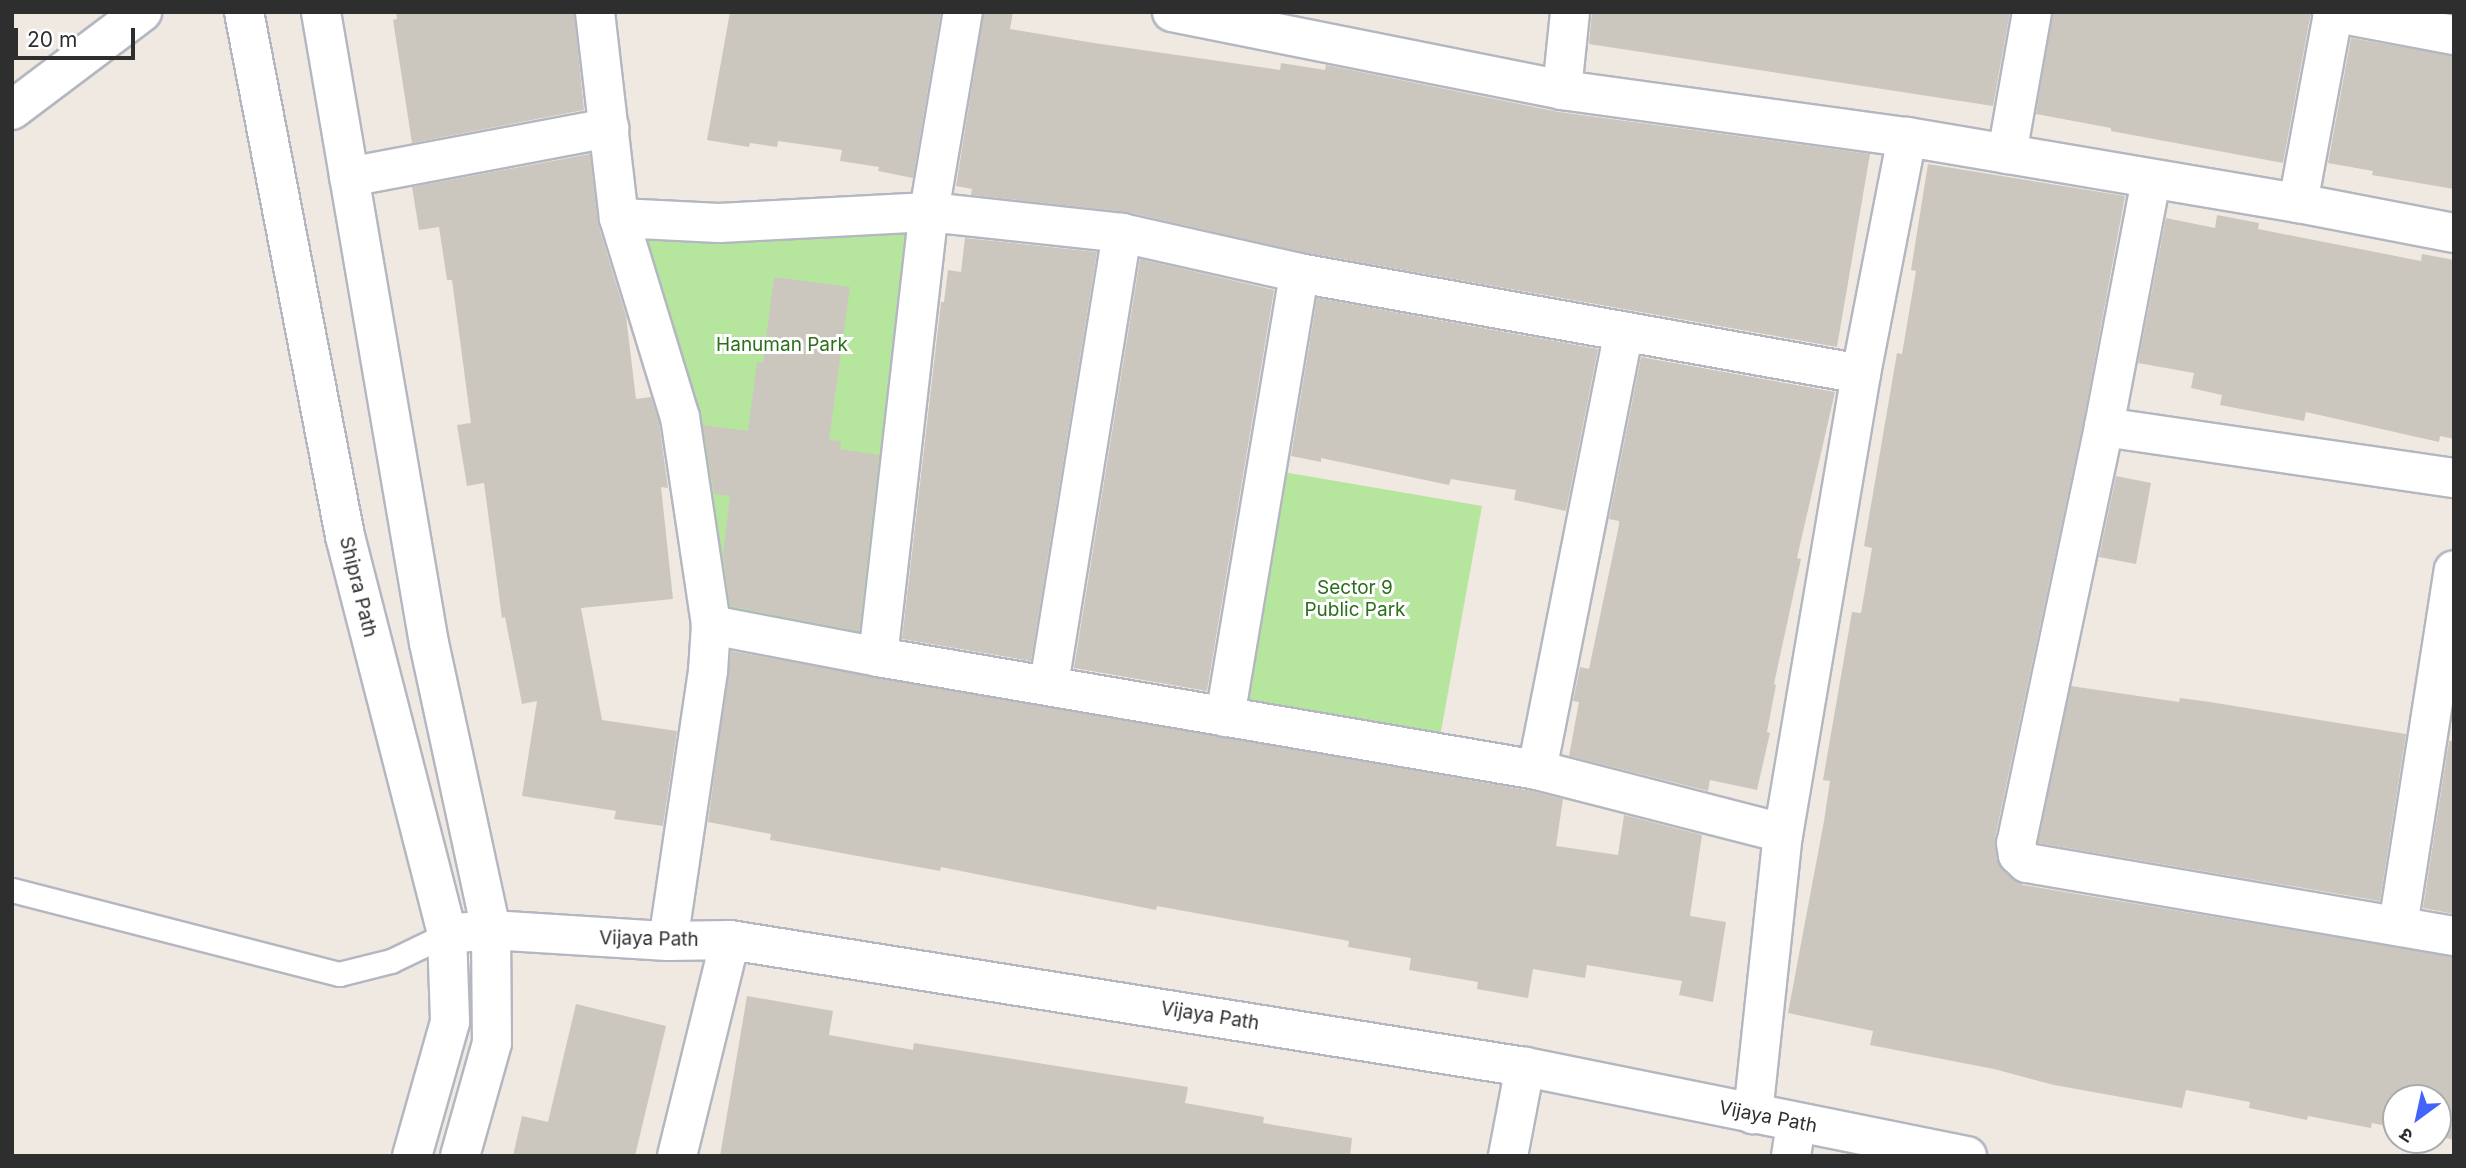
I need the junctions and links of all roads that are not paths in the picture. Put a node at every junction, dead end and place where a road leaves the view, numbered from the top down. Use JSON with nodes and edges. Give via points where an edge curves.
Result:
{"nodes":[{"id":1,"x":142,"y":12,"type":"edge"},
{"id":2,"x":244,"y":12,"type":"edge"},
{"id":3,"x":321,"y":12,"type":"edge"},
{"id":4,"x":595,"y":12,"type":"edge"},
{"id":5,"x":963,"y":12,"type":"edge"},
{"id":6,"x":1172,"y":12,"type":"edge"},
{"id":7,"x":1570,"y":12,"type":"edge"},
{"id":8,"x":2032,"y":12,"type":"edge"},
{"id":9,"x":2332,"y":14,"type":"edge"},
{"id":10,"x":2454,"y":35,"type":"edge"},
{"id":11,"x":1562,"y":90,"type":"junction"},
{"id":12,"x":12,"y":110,"type":"edge"},
{"id":13,"x":609,"y":128,"type":"junction"},
{"id":14,"x":1907,"y":137,"type":"junction"},
{"id":15,"x":2007,"y":154,"type":"junction"},
{"id":16,"x":349,"y":177,"type":"junction"},
{"id":17,"x":2151,"y":180,"type":"junction"},
{"id":18,"x":2298,"y":204,"type":"junction"},
{"id":19,"x":929,"y":212,"type":"junction"},
{"id":20,"x":619,"y":218,"type":"junction"},
{"id":21,"x":1122,"y":233,"type":"junction"},
{"id":22,"x":2454,"y":233,"type":"edge"},
{"id":23,"x":1299,"y":273,"type":"junction"},
{"id":24,"x":1624,"y":332,"type":"junction"},
{"id":25,"x":1861,"y":374,"type":"junction"},
{"id":26,"x":2104,"y":427,"type":"junction"},
{"id":27,"x":2454,"y":478,"type":"edge"},
{"id":28,"x":2454,"y":570,"type":"edge"},
{"id":29,"x":711,"y":625,"type":"junction"},
{"id":30,"x":878,"y":657,"type":"junction"},
{"id":31,"x":1049,"y":684,"type":"junction"},
{"id":32,"x":1225,"y":717,"type":"junction"},
{"id":33,"x":1537,"y":770,"type":"junction"},
{"id":34,"x":1783,"y":833,"type":"junction"},
{"id":35,"x":12,"y":890,"type":"edge"},
{"id":36,"x":2398,"y":926,"type":"junction"},
{"id":37,"x":491,"y":930,"type":"junction"},
{"id":38,"x":447,"y":934,"type":"junction"},
{"id":39,"x":2454,"y":936,"type":"edge"},
{"id":40,"x":730,"y":940,"type":"junction"},
{"id":41,"x":668,"y":941,"type":"junction"},
{"id":42,"x":1525,"y":1067,"type":"junction"},
{"id":43,"x":1753,"y":1114,"type":"junction"},
{"id":44,"x":1793,"y":1139,"type":"edge"},
{"id":45,"x":412,"y":1156,"type":"edge"},
{"id":46,"x":460,"y":1156,"type":"edge"},
{"id":47,"x":677,"y":1156,"type":"edge"},
{"id":48,"x":1508,"y":1156,"type":"edge"},
{"id":49,"x":1967,"y":1156,"type":"edge"}],
"edges":[{"from":1,"to":12,"type":"street"},
{"from":2,"to":38,"type":"street","name":"Shipra Path","via":[[345,536]]},
{"from":3,"to":16,"type":"street"},
{"from":4,"to":13,"type":"street"},
{"from":5,"to":19,"type":"street"},
{"from":6,"to":11,"type":"street"},
{"from":7,"to":11,"type":"street"},
{"from":8,"to":15,"type":"street"},
{"from":9,"to":10,"type":"street"},
{"from":9,"to":18,"type":"street"},
{"from":11,"to":14,"type":"street"},
{"from":13,"to":16,"type":"street"},
{"from":13,"to":20,"type":"street"},
{"from":14,"to":15,"type":"street"},
{"from":14,"to":25,"type":"street"},
{"from":15,"to":17,"type":"street"},
{"from":16,"to":37,"type":"street","via":[[429,642]]},
{"from":17,"to":18,"type":"street"},
{"from":17,"to":26,"type":"street"},
{"from":18,"to":22,"type":"street"},
{"from":19,"to":20,"type":"street","via":[[719,223]]},
{"from":19,"to":21,"type":"street"},
{"from":19,"to":30,"type":"street"},
{"from":20,"to":29,"type":"street","via":[[680,417]]},
{"from":21,"to":23,"type":"street"},
{"from":21,"to":31,"type":"street"},
{"from":23,"to":24,"type":"street"},
{"from":23,"to":32,"type":"street"},
{"from":24,"to":25,"type":"street"},
{"from":24,"to":33,"type":"street"},
{"from":25,"to":34,"type":"street"},
{"from":26,"to":27,"type":"street"},
{"from":26,"to":36,"type":"street","via":[[2016,843],[2018,855],[2027,863]]},
{"from":28,"to":36,"type":"street"},
{"from":29,"to":30,"type":"street"},
{"from":29,"to":41,"type":"street"},
{"from":30,"to":31,"type":"street"},
{"from":31,"to":32,"type":"street"},
{"from":32,"to":33,"type":"street"},
{"from":33,"to":34,"type":"street"},
{"from":34,"to":43,"type":"street"},
{"from":35,"to":38,"type":"lane","via":[[339,974],[391,961]]},
{"from":36,"to":39,"type":"street"},
{"from":37,"to":38,"type":"street","name":"Vijaya Path"},
{"from":37,"to":41,"type":"street","name":"Vijaya Path"},
{"from":37,"to":46,"type":"street","via":[[492,1043]]},
{"from":38,"to":45,"type":"street","name":"Shipra Path","via":[[450,1022]]},
{"from":40,"to":41,"type":"street","name":"Vijaya Path"},
{"from":40,"to":42,"type":"street","name":"Vijaya Path"},
{"from":40,"to":47,"type":"street"},
{"from":42,"to":43,"type":"street","name":"Vijaya Path"},
{"from":42,"to":48,"type":"street"},
{"from":43,"to":44,"type":"street","name":"Vijaya Path"},
{"from":44,"to":49,"type":"street","name":"Vijaya Path"}]}
